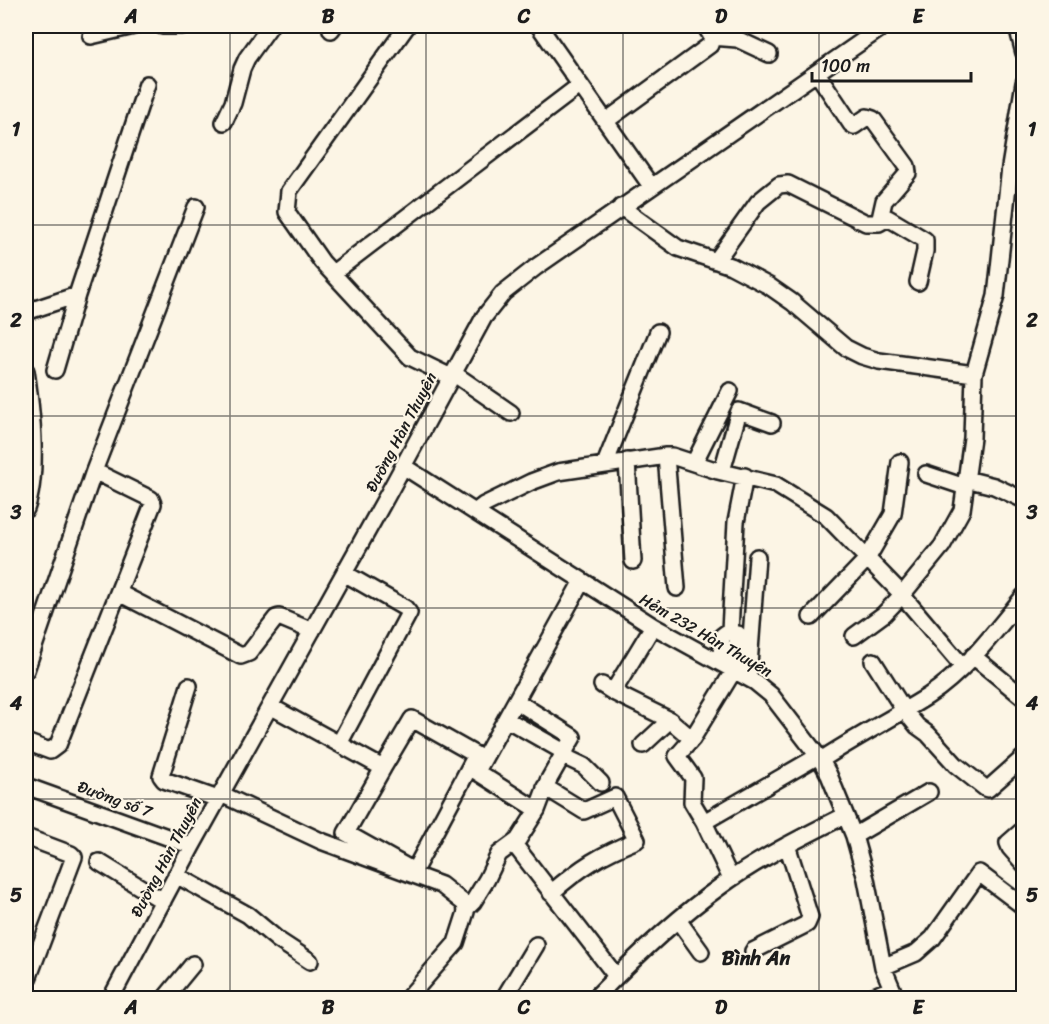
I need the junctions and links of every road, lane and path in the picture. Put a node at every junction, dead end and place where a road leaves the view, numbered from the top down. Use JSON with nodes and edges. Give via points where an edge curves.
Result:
{"nodes":[{"id":1,"x":134,"y":26,"type":"edge"},
{"id":2,"x":164,"y":26,"type":"edge"},
{"id":3,"x":182,"y":26,"type":"edge"},
{"id":4,"x":270,"y":26,"type":"edge"},
{"id":5,"x":407,"y":26,"type":"edge"},
{"id":6,"x":539,"y":26,"type":"edge"},
{"id":7,"x":884,"y":26,"type":"edge"},
{"id":8,"x":1017,"y":26,"type":"edge"},
{"id":9,"x":709,"y":31,"type":"edge"},
{"id":10,"x":91,"y":36,"type":"dead end"},
{"id":11,"x":1023,"y":53,"type":"edge"},
{"id":12,"x":769,"y":54,"type":"dead end"},
{"id":13,"x":817,"y":73,"type":"junction"},
{"id":14,"x":1023,"y":83,"type":"edge"},
{"id":15,"x":147,"y":84,"type":"dead end"},
{"id":16,"x":580,"y":85,"type":"junction"},
{"id":17,"x":606,"y":121,"type":"junction"},
{"id":18,"x":224,"y":122,"type":"dead end"},
{"id":19,"x":651,"y":186,"type":"junction"},
{"id":20,"x":196,"y":207,"type":"dead end"},
{"id":21,"x":621,"y":207,"type":"junction"},
{"id":22,"x":879,"y":223,"type":"junction"},
{"id":23,"x":716,"y":261,"type":"junction"},
{"id":24,"x":333,"y":273,"type":"junction"},
{"id":25,"x":918,"y":282,"type":"dead end"},
{"id":26,"x":77,"y":295,"type":"junction"},
{"id":27,"x":26,"y":312,"type":"edge"},
{"id":28,"x":658,"y":332,"type":"dead end"},
{"id":29,"x":55,"y":370,"type":"dead end"},
{"id":30,"x":26,"y":371,"type":"edge"},
{"id":31,"x":974,"y":374,"type":"junction"},
{"id":32,"x":452,"y":375,"type":"junction"},
{"id":33,"x":730,"y":392,"type":"dead end"},
{"id":34,"x":511,"y":413,"type":"dead end"},
{"id":35,"x":772,"y":423,"type":"dead end"},
{"id":36,"x":666,"y":456,"type":"junction"},
{"id":37,"x":627,"y":461,"type":"junction"},
{"id":38,"x":900,"y":462,"type":"dead end"},
{"id":39,"x":694,"y":463,"type":"junction"},
{"id":40,"x":605,"y":465,"type":"junction"},
{"id":41,"x":403,"y":466,"type":"junction"},
{"id":42,"x":94,"y":471,"type":"junction"},
{"id":43,"x":722,"y":471,"type":"junction"},
{"id":44,"x":926,"y":474,"type":"dead end"},
{"id":45,"x":745,"y":477,"type":"junction"},
{"id":46,"x":966,"y":483,"type":"junction"},
{"id":47,"x":28,"y":492,"type":"edge"},
{"id":48,"x":1023,"y":500,"type":"edge"},
{"id":49,"x":475,"y":512,"type":"junction"},
{"id":50,"x":757,"y":557,"type":"dead end"},
{"id":51,"x":867,"y":559,"type":"junction"},
{"id":52,"x":633,"y":561,"type":"dead end"},
{"id":53,"x":344,"y":573,"type":"junction"},
{"id":54,"x":582,"y":581,"type":"junction"},
{"id":55,"x":677,"y":588,"type":"dead end"},
{"id":56,"x":119,"y":593,"type":"junction"},
{"id":57,"x":902,"y":595,"type":"junction"},
{"id":58,"x":1023,"y":596,"type":"edge"},
{"id":59,"x":811,"y":617,"type":"dead end"},
{"id":60,"x":653,"y":626,"type":"junction"},
{"id":61,"x":312,"y":631,"type":"junction"},
{"id":62,"x":738,"y":634,"type":"dead end"},
{"id":63,"x":854,"y":636,"type":"dead end"},
{"id":64,"x":873,"y":661,"type":"dead end"},
{"id":65,"x":968,"y":661,"type":"junction"},
{"id":66,"x":26,"y":670,"type":"edge"},
{"id":67,"x":734,"y":671,"type":"junction"},
{"id":68,"x":189,"y":686,"type":"dead end"},
{"id":69,"x":1023,"y":698,"type":"edge"},
{"id":70,"x":516,"y":701,"type":"junction"},
{"id":71,"x":270,"y":706,"type":"junction"},
{"id":72,"x":903,"y":710,"type":"junction"},
{"id":73,"x":506,"y":718,"type":"junction"},
{"id":74,"x":670,"y":720,"type":"junction"},
{"id":75,"x":692,"y":739,"type":"junction"},
{"id":76,"x":26,"y":742,"type":"edge"},
{"id":77,"x":339,"y":744,"type":"junction"},
{"id":78,"x":643,"y":745,"type":"dead end"},
{"id":79,"x":564,"y":754,"type":"junction"},
{"id":80,"x":1023,"y":757,"type":"edge"},
{"id":81,"x":820,"y":758,"type":"junction"},
{"id":82,"x":383,"y":768,"type":"junction"},
{"id":83,"x":477,"y":771,"type":"junction"},
{"id":84,"x":601,"y":783,"type":"dead end"},
{"id":85,"x":26,"y":786,"type":"edge"},
{"id":86,"x":546,"y":787,"type":"junction"},
{"id":87,"x":929,"y":792,"type":"dead end"},
{"id":88,"x":219,"y":797,"type":"junction"},
{"id":89,"x":537,"y":810,"type":"junction"},
{"id":90,"x":844,"y":816,"type":"junction"},
{"id":91,"x":704,"y":822,"type":"junction"},
{"id":92,"x":1023,"y":829,"type":"edge"},
{"id":93,"x":854,"y":836,"type":"junction"},
{"id":94,"x":26,"y":837,"type":"edge"},
{"id":95,"x":514,"y":844,"type":"junction"},
{"id":96,"x":787,"y":845,"type":"junction"},
{"id":97,"x":192,"y":846,"type":"junction"},
{"id":98,"x":99,"y":862,"type":"dead end"},
{"id":99,"x":1023,"y":864,"type":"edge"},
{"id":100,"x":176,"y":875,"type":"junction"},
{"id":101,"x":420,"y":877,"type":"junction"},
{"id":102,"x":731,"y":879,"type":"junction"},
{"id":103,"x":551,"y":893,"type":"junction"},
{"id":104,"x":163,"y":901,"type":"junction"},
{"id":105,"x":1023,"y":907,"type":"edge"},
{"id":106,"x":467,"y":908,"type":"junction"},
{"id":107,"x":678,"y":920,"type":"junction"},
{"id":108,"x":536,"y":945,"type":"dead end"},
{"id":109,"x":701,"y":951,"type":"dead end"},
{"id":110,"x":753,"y":951,"type":"dead end"},
{"id":111,"x":310,"y":961,"type":"dead end"},
{"id":112,"x":193,"y":964,"type":"dead end"},
{"id":113,"x":883,"y":967,"type":"junction"},
{"id":114,"x":616,"y":976,"type":"junction"},
{"id":115,"x":26,"y":984,"type":"edge"},
{"id":116,"x":893,"y":994,"type":"edge"},
{"id":117,"x":111,"y":999,"type":"edge"},
{"id":118,"x":165,"y":999,"type":"edge"},
{"id":119,"x":408,"y":999,"type":"edge"},
{"id":120,"x":504,"y":999,"type":"edge"},
{"id":121,"x":595,"y":999,"type":"edge"},
{"id":122,"x":869,"y":999,"type":"edge"}],
"edges":[{"from":1,"to":10,"type":"street"},
{"from":2,"to":3,"type":"street"},
{"from":4,"to":18,"type":"street","via":[[247,58]]},
{"from":5,"to":24,"type":"street","via":[[289,191],[287,212]]},
{"from":6,"to":16,"type":"street"},
{"from":7,"to":13,"type":"street","name":"Đường Hàn Thuyên"},
{"from":8,"to":11,"type":"street"},
{"from":9,"to":12,"type":"street"},
{"from":9,"to":17,"type":"street","via":[[710,45]]},
{"from":13,"to":19,"type":"street","name":"Đường Hàn Thuyên"},
{"from":13,"to":22,"type":"street","via":[[850,124],[854,126],[867,117],[873,119],[907,166],[908,172],[884,201]]},
{"from":14,"to":31,"type":"street","via":[[996,296]]},
{"from":15,"to":26,"type":"street"},
{"from":16,"to":17,"type":"street"},
{"from":16,"to":24,"type":"street"},
{"from":17,"to":19,"type":"street"},
{"from":19,"to":21,"type":"street","name":"Đường Hàn Thuyên"},
{"from":20,"to":42,"type":"street"},
{"from":21,"to":23,"type":"street","via":[[678,248]]},
{"from":21,"to":32,"type":"street","name":"Đường Hàn Thuyên","via":[[503,293]]},
{"from":22,"to":23,"type":"street","via":[[866,224],[789,184],[778,185],[758,202]]},
{"from":22,"to":25,"type":"street","via":[[888,218],[925,240]]},
{"from":23,"to":31,"type":"street","via":[[769,286],[846,348],[862,356]]},
{"from":24,"to":32,"type":"street","via":[[410,357]]},
{"from":26,"to":27,"type":"street"},
{"from":26,"to":29,"type":"street"},
{"from":28,"to":40,"type":"street"},
{"from":30,"to":47,"type":"street","via":[[32,424]]},
{"from":31,"to":46,"type":"street"},
{"from":32,"to":34,"type":"street"},
{"from":32,"to":41,"type":"street","name":"Đường Hàn Thuyên"},
{"from":33,"to":39,"type":"street"},
{"from":35,"to":43,"type":"street","via":[[740,411]]},
{"from":36,"to":37,"type":"street"},
{"from":36,"to":39,"type":"street"},
{"from":36,"to":55,"type":"street"},
{"from":37,"to":40,"type":"street"},
{"from":37,"to":52,"type":"street"},
{"from":38,"to":51,"type":"street","via":[[892,514]]},
{"from":39,"to":43,"type":"street"},
{"from":40,"to":49,"type":"street","via":[[558,472]]},
{"from":41,"to":49,"type":"street","name":"Hẻm 232 Hàn Thuyên"},
{"from":41,"to":53,"type":"street","name":"Đường Hàn Thuyên"},
{"from":42,"to":56,"type":"street","via":[[153,501]]},
{"from":42,"to":66,"type":"street"},
{"from":43,"to":45,"type":"street"},
{"from":44,"to":46,"type":"street"},
{"from":45,"to":51,"type":"street","via":[[776,485],[826,516]]},
{"from":45,"to":67,"type":"street","via":[[736,522],[730,630],[722,636]]},
{"from":46,"to":48,"type":"street","via":[[994,486]]},
{"from":46,"to":57,"type":"street","via":[[962,510],[942,546]]},
{"from":49,"to":54,"type":"street","name":"Hẻm 232 Hàn Thuyên"},
{"from":50,"to":67,"type":"street"},
{"from":51,"to":57,"type":"street"},
{"from":51,"to":59,"type":"street"},
{"from":53,"to":61,"type":"street","name":"Đường Hàn Thuyên"},
{"from":53,"to":77,"type":"street","via":[[409,614]]},
{"from":54,"to":60,"type":"street","name":"Hẻm 232 Hàn Thuyên"},
{"from":54,"to":70,"type":"street"},
{"from":56,"to":61,"type":"street","via":[[241,656],[249,653],[276,618]]},
{"from":56,"to":76,"type":"street","via":[[58,746],[50,751]]},
{"from":57,"to":63,"type":"street"},
{"from":57,"to":65,"type":"street"},
{"from":58,"to":65,"type":"street"},
{"from":60,"to":67,"type":"street","name":"Hẻm 232 Hàn Thuyên"},
{"from":60,"to":74,"type":"street","via":[[608,688]]},
{"from":61,"to":71,"type":"street","name":"Đường Hàn Thuyên"},
{"from":62,"to":67,"type":"street"},
{"from":64,"to":72,"type":"street"},
{"from":65,"to":69,"type":"street"},
{"from":65,"to":72,"type":"street","via":[[929,695]]},
{"from":67,"to":75,"type":"street"},
{"from":67,"to":81,"type":"street","name":"Hẻm 232 Hàn Thuyên","via":[[771,695]]},
{"from":68,"to":88,"type":"street","via":[[161,776]]},
{"from":70,"to":73,"type":"street"},
{"from":70,"to":79,"type":"street","via":[[573,737]]},
{"from":71,"to":77,"type":"street"},
{"from":71,"to":88,"type":"street","name":"Đường Hàn Thuyên"},
{"from":72,"to":80,"type":"street","via":[[956,765],[985,788]]},
{"from":72,"to":81,"type":"street"},
{"from":73,"to":79,"type":"street"},
{"from":73,"to":83,"type":"street"},
{"from":74,"to":75,"type":"street"},
{"from":74,"to":78,"type":"street"},
{"from":75,"to":91,"type":"street","via":[[677,756],[693,778],[692,802]]},
{"from":77,"to":82,"type":"street"},
{"from":79,"to":84,"type":"street"},
{"from":79,"to":86,"type":"street"},
{"from":81,"to":90,"type":"street","name":"Hẻm 232 Hàn Thuyên"},
{"from":81,"to":91,"type":"street"},
{"from":82,"to":82,"type":"street","via":[[346,833],[414,871],[476,755],[412,719]]},
{"from":83,"to":89,"type":"street"},
{"from":83,"to":101,"type":"street"},
{"from":85,"to":97,"type":"street","name":"Đường số 7"},
{"from":86,"to":89,"type":"street"},
{"from":86,"to":103,"type":"street","via":[[584,811],[615,797],[637,840],[603,854]]},
{"from":87,"to":93,"type":"street"},
{"from":88,"to":97,"type":"street","name":"Đường Hàn Thuyên"},
{"from":88,"to":101,"type":"street","via":[[321,841]]},
{"from":89,"to":95,"type":"street"},
{"from":90,"to":93,"type":"street","name":"Hẻm 232 Hàn Thuyên"},
{"from":90,"to":96,"type":"street"},
{"from":91,"to":102,"type":"street"},
{"from":92,"to":99,"type":"street","via":[[1008,843]]},
{"from":93,"to":113,"type":"street","name":"Hẻm 232 Hàn Thuyên"},
{"from":94,"to":115,"type":"street","via":[[71,854],[74,859]]},
{"from":95,"to":103,"type":"street"},
{"from":95,"to":106,"type":"street","via":[[499,854],[488,879]]},
{"from":96,"to":102,"type":"street"},
{"from":96,"to":110,"type":"street","via":[[810,921]]},
{"from":97,"to":100,"type":"street","name":"Đường Hàn Thuyên"},
{"from":98,"to":104,"type":"street"},
{"from":100,"to":104,"type":"street","name":"Đường Hàn Thuyên"},
{"from":100,"to":111,"type":"street","via":[[248,915]]},
{"from":101,"to":106,"type":"street","via":[[450,891]]},
{"from":102,"to":107,"type":"street"},
{"from":103,"to":114,"type":"street"},
{"from":104,"to":117,"type":"street","name":"Đường Hàn Thuyên"},
{"from":105,"to":113,"type":"street","via":[[979,873],[933,938],[916,953]]},
{"from":106,"to":119,"type":"street","via":[[456,943]]},
{"from":107,"to":109,"type":"street"},
{"from":107,"to":114,"type":"street"},
{"from":108,"to":120,"type":"street"},
{"from":112,"to":118,"type":"street"},
{"from":113,"to":116,"type":"street","name":"Hẻm 232 Hàn Thuyên"},
{"from":114,"to":121,"type":"street"},
{"from":116,"to":122,"type":"street"}]}
